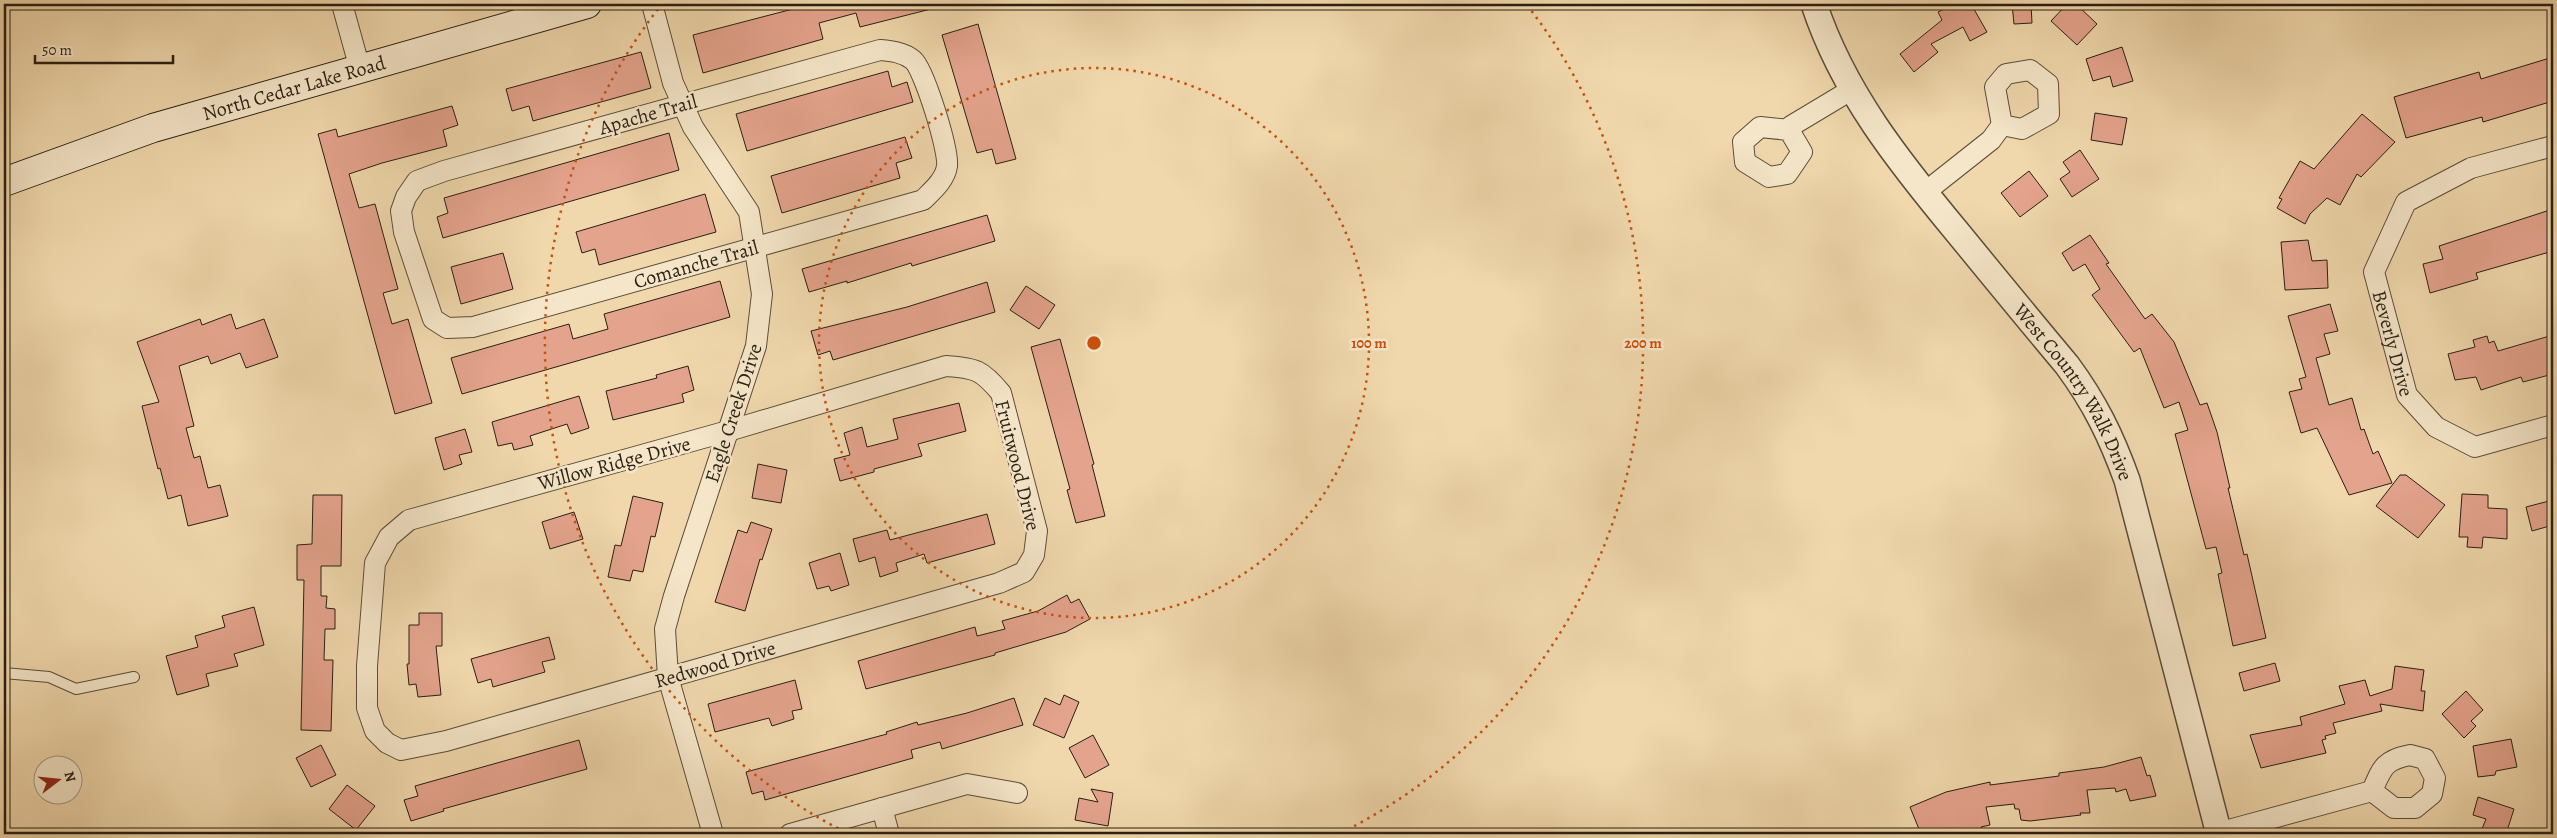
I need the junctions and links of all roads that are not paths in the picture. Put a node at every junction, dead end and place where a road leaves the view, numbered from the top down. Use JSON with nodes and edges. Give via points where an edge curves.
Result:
{"nodes":[{"id":1,"x":342,"y":4,"type":"edge"},
{"id":2,"x":587,"y":4,"type":"edge"},
{"id":3,"x":652,"y":4,"type":"edge"},
{"id":4,"x":1814,"y":4,"type":"edge"},
{"id":5,"x":360,"y":69,"type":"junction"},
{"id":6,"x":1851,"y":90,"type":"junction"},
{"id":7,"x":683,"y":105,"type":"junction"},
{"id":8,"x":2002,"y":125,"type":"dead end"},
{"id":9,"x":1789,"y":130,"type":"dead end"},
{"id":10,"x":2553,"y":146,"type":"edge"},
{"id":11,"x":4,"y":182,"type":"edge"},
{"id":12,"x":939,"y":185,"type":"joint"},
{"id":13,"x":1924,"y":193,"type":"junction"},
{"id":14,"x":756,"y":247,"type":"junction"},
{"id":15,"x":447,"y":328,"type":"joint"},
{"id":16,"x":990,"y":379,"type":"joint"},
{"id":17,"x":2553,"y":425,"type":"edge"},
{"id":18,"x":728,"y":431,"type":"junction"},
{"id":19,"x":1034,"y":555,"type":"joint"},
{"id":20,"x":4,"y":673,"type":"edge"},
{"id":21,"x":134,"y":677,"type":"dead end"},
{"id":22,"x":668,"y":677,"type":"junction"},
{"id":23,"x":387,"y":743,"type":"joint"},
{"id":24,"x":2372,"y":791,"type":"dead end"},
{"id":25,"x":1017,"y":792,"type":"dead end"},
{"id":26,"x":882,"y":808,"type":"junction"},
{"id":27,"x":713,"y":834,"type":"edge"},
{"id":28,"x":790,"y":834,"type":"edge"},
{"id":29,"x":889,"y":834,"type":"edge"},
{"id":30,"x":2218,"y":834,"type":"edge"}],
"edges":[{"from":1,"to":5,"type":"street"},
{"from":2,"to":5,"type":"main road","name":"North Cedar Lake Road"},
{"from":3,"to":7,"type":"street","name":"Eagle Creek Drive","via":[[673,83]]},
{"from":4,"to":6,"type":"street","name":"West Country Walk Drive","via":[[1826,40]]},
{"from":5,"to":11,"type":"main road","name":"North Cedar Lake Road","via":[[152,128]]},
{"from":6,"to":9,"type":"street"},
{"from":6,"to":13,"type":"street","name":"West Country Walk Drive","via":[[1903,168]]},
{"from":7,"to":12,"type":"street","name":"Apache Trail","via":[[880,50],[899,52],[913,60],[922,72],[944,143],[947,166]]},
{"from":7,"to":14,"type":"street","name":"Eagle Creek Drive","via":[[693,127],[749,212]]},
{"from":7,"to":15,"type":"street","name":"Apache Trail","via":[[417,181],[401,211],[404,232],[433,319]]},
{"from":8,"to":13,"type":"street","via":[[1991,140]]},
{"from":10,"to":17,"type":"street","name":"Beverly Drive","via":[[2471,168],[2406,202],[2374,272],[2407,395],[2436,427],[2475,447]]},
{"from":12,"to":14,"type":"street","name":"Comanche Trail","via":[[923,200]]},
{"from":13,"to":30,"type":"street","name":"West Country Walk Drive","via":[[2067,365],[2090,396],[2111,436],[2127,480]]},
{"from":14,"to":15,"type":"street","name":"Comanche Trail","via":[[473,328]]},
{"from":14,"to":18,"type":"street","name":"Eagle Creek Drive","via":[[762,294],[756,346]]},
{"from":16,"to":18,"type":"street","name":"Willow Ridge Drive","via":[[972,368],[946,366]]},
{"from":16,"to":19,"type":"street","name":"Fruitwood Drive","via":[[1001,393],[1037,531]]},
{"from":18,"to":22,"type":"street","name":"Eagle Creek Drive","via":[[665,629]]},
{"from":18,"to":23,"type":"street","name":"Willow Ridge Drive","via":[[409,520],[389,537],[375,563],[367,666],[367,708],[374,731]]},
{"from":19,"to":22,"type":"street","name":"Redwood Drive","via":[[1024,572],[999,583]]},
{"from":20,"to":21,"type":"lane","via":[[49,677],[76,689]]},
{"from":22,"to":23,"type":"street","name":"Redwood Drive","via":[[446,741],[401,750]]},
{"from":22,"to":27,"type":"street","name":"Eagle Creek Drive"},
{"from":24,"to":30,"type":"street"},
{"from":25,"to":26,"type":"street","via":[[967,784]]},
{"from":26,"to":28,"type":"street"},
{"from":26,"to":29,"type":"street"}]}
